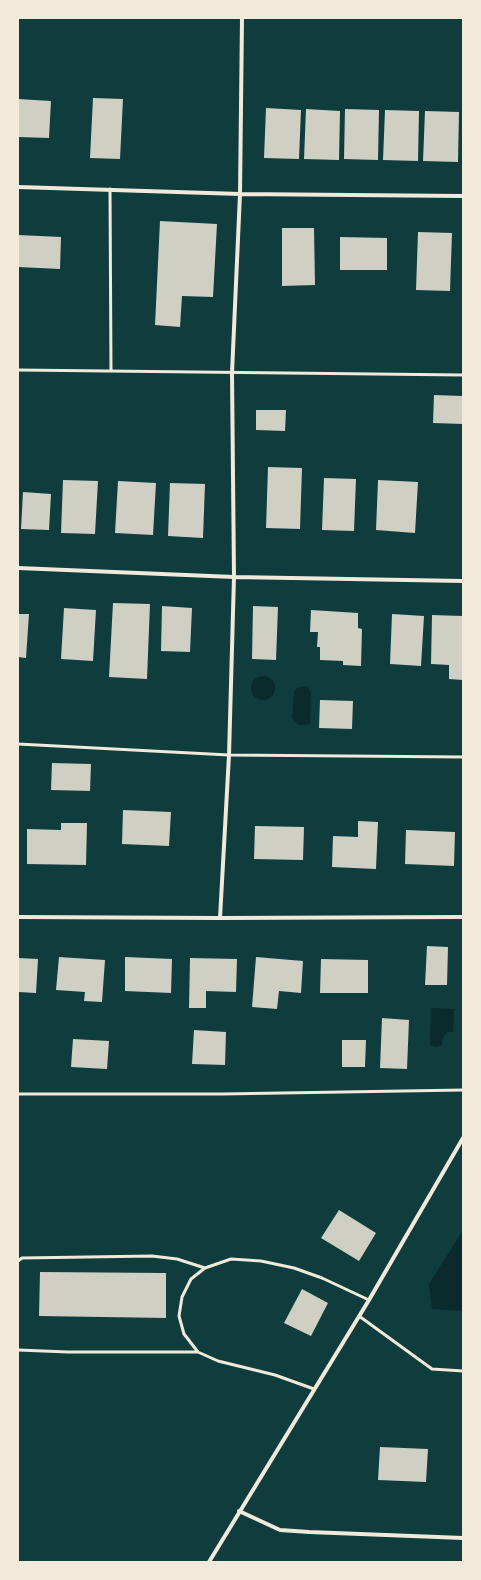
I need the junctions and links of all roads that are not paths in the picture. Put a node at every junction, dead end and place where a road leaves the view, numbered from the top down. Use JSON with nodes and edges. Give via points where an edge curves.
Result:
{"nodes":[{"id":1,"x":242,"y":18,"type":"edge"},
{"id":2,"x":18,"y":188,"type":"edge"},
{"id":3,"x":110,"y":189,"type":"junction"},
{"id":4,"x":240,"y":194,"type":"junction"},
{"id":5,"x":463,"y":196,"type":"edge"},
{"id":6,"x":18,"y":370,"type":"edge"},
{"id":7,"x":111,"y":371,"type":"junction"},
{"id":8,"x":232,"y":373,"type":"junction"},
{"id":9,"x":463,"y":375,"type":"edge"},
{"id":10,"x":18,"y":568,"type":"edge"},
{"id":11,"x":234,"y":577,"type":"junction"},
{"id":12,"x":463,"y":581,"type":"edge"},
{"id":13,"x":18,"y":744,"type":"edge"},
{"id":14,"x":229,"y":755,"type":"junction"},
{"id":15,"x":463,"y":757,"type":"edge"},
{"id":16,"x":463,"y":916,"type":"edge"},
{"id":17,"x":18,"y":917,"type":"edge"},
{"id":18,"x":220,"y":918,"type":"junction"},
{"id":19,"x":463,"y":1090,"type":"edge"},
{"id":20,"x":18,"y":1094,"type":"edge"},
{"id":21,"x":463,"y":1138,"type":"edge"},
{"id":22,"x":18,"y":1261,"type":"edge"},
{"id":23,"x":205,"y":1268,"type":"junction"},
{"id":24,"x":369,"y":1300,"type":"junction"},
{"id":25,"x":359,"y":1316,"type":"junction"},
{"id":26,"x":18,"y":1350,"type":"edge"},
{"id":27,"x":198,"y":1352,"type":"junction"},
{"id":28,"x":463,"y":1371,"type":"edge"},
{"id":29,"x":314,"y":1390,"type":"junction"},
{"id":30,"x":240,"y":1511,"type":"junction"},
{"id":31,"x":463,"y":1538,"type":"edge"},
{"id":32,"x":209,"y":1562,"type":"edge"}],
"edges":[{"from":1,"to":4,"type":"street"},
{"from":2,"to":3,"type":"street"},
{"from":3,"to":4,"type":"street"},
{"from":3,"to":7,"type":"lane"},
{"from":4,"to":5,"type":"street"},
{"from":4,"to":8,"type":"street"},
{"from":6,"to":7,"type":"lane"},
{"from":7,"to":8,"type":"lane"},
{"from":8,"to":9,"type":"lane"},
{"from":8,"to":11,"type":"street"},
{"from":10,"to":11,"type":"street"},
{"from":11,"to":12,"type":"street"},
{"from":11,"to":14,"type":"street"},
{"from":13,"to":14,"type":"lane"},
{"from":14,"to":15,"type":"lane"},
{"from":14,"to":18,"type":"street"},
{"from":16,"to":18,"type":"street"},
{"from":17,"to":18,"type":"street"},
{"from":19,"to":20,"type":"lane"},
{"from":21,"to":24,"type":"street"},
{"from":22,"to":23,"type":"lane","via":[[22,1258],[152,1256],[177,1259]]},
{"from":23,"to":24,"type":"lane","via":[[231,1259],[262,1261],[322,1278]]},
{"from":23,"to":27,"type":"lane","via":[[191,1279],[182,1297],[179,1316],[184,1334]]},
{"from":24,"to":25,"type":"street"},
{"from":25,"to":28,"type":"lane","via":[[432,1369]]},
{"from":25,"to":29,"type":"street"},
{"from":26,"to":27,"type":"lane"},
{"from":27,"to":29,"type":"lane","via":[[218,1361]]},
{"from":29,"to":30,"type":"street"},
{"from":30,"to":31,"type":"street","via":[[280,1530]]},
{"from":30,"to":32,"type":"street"}]}
